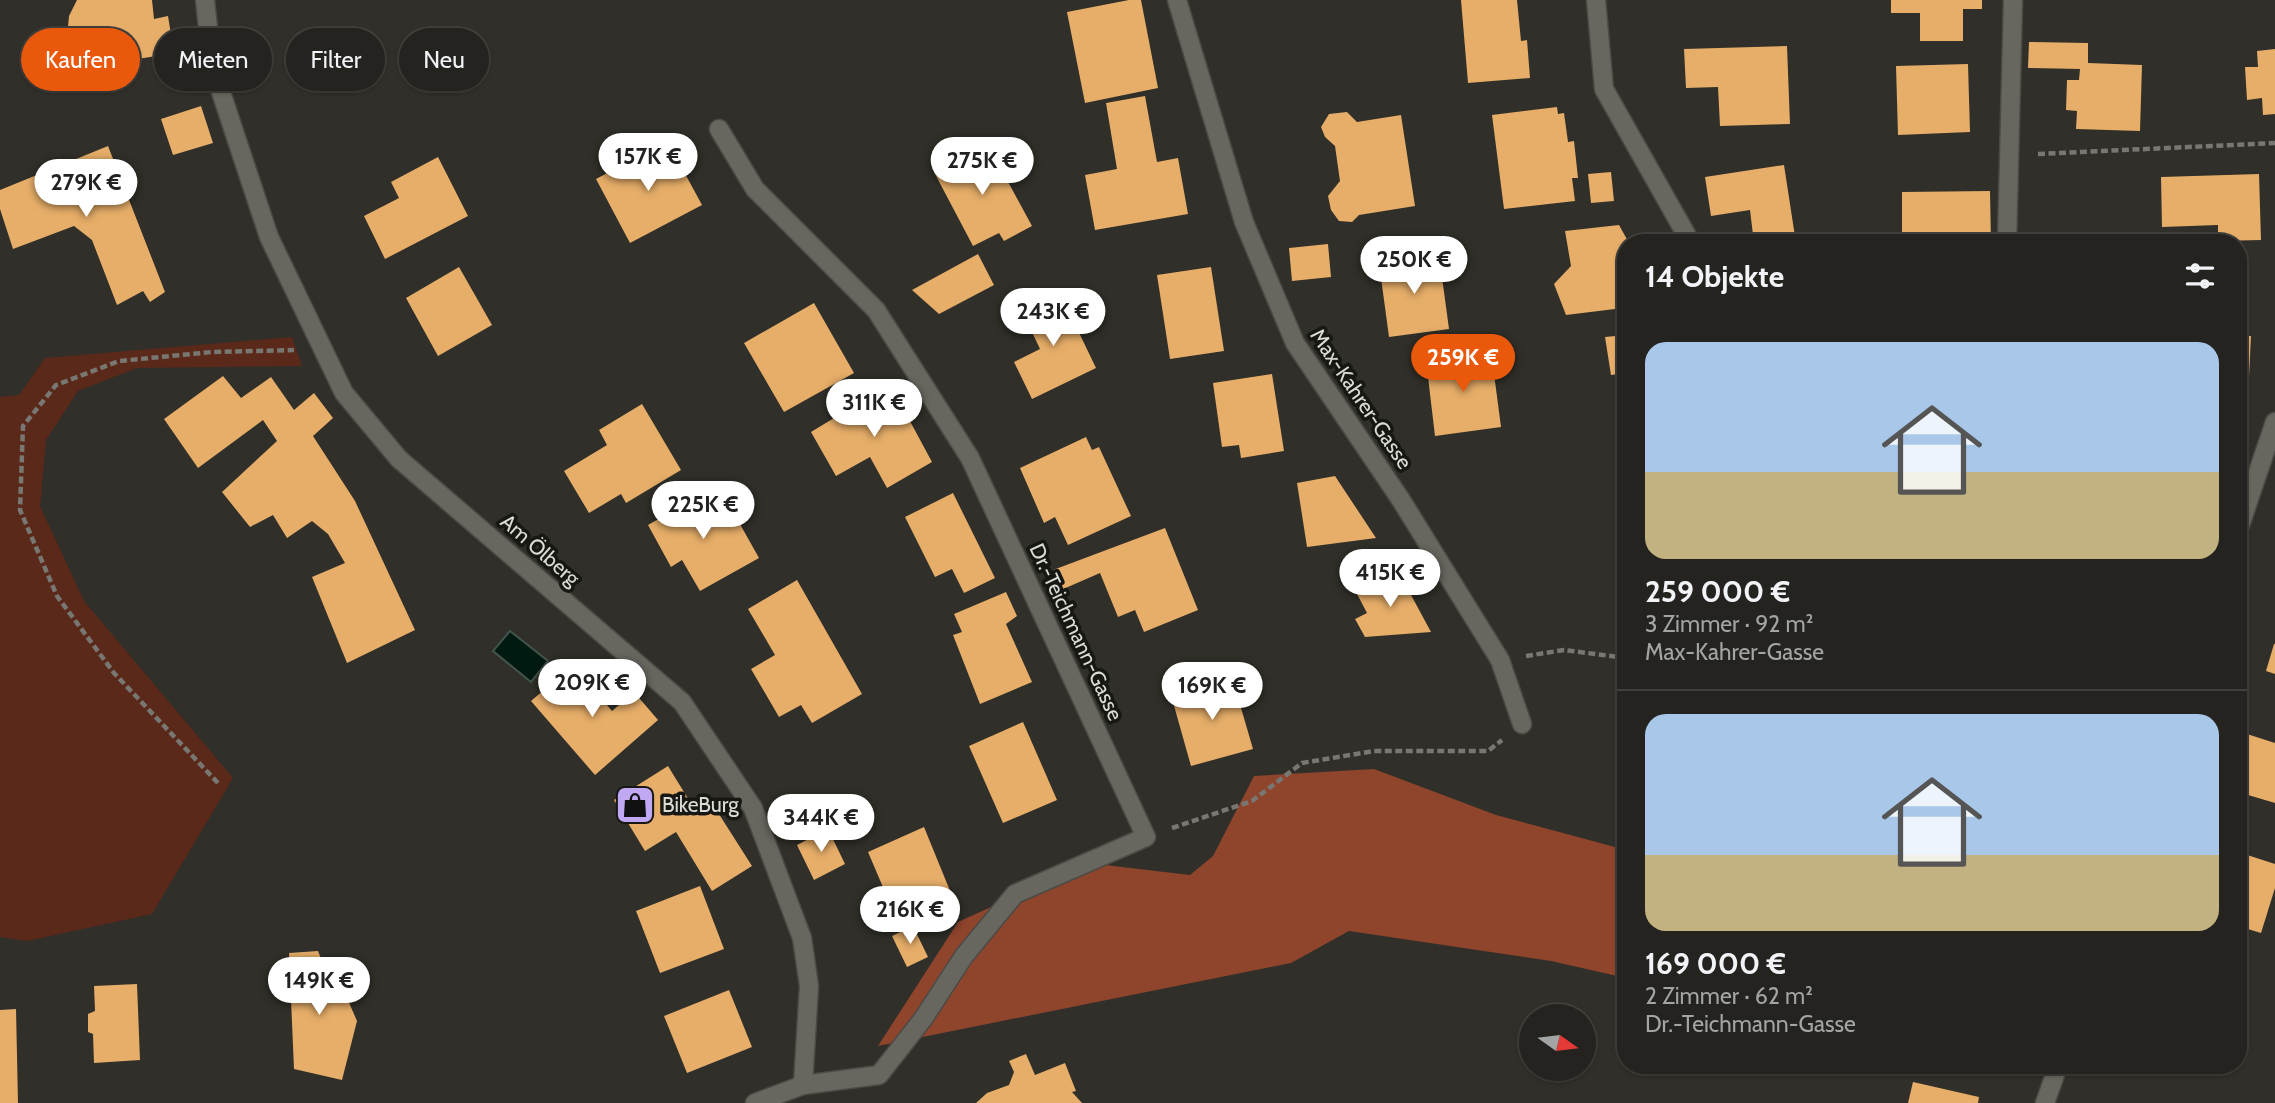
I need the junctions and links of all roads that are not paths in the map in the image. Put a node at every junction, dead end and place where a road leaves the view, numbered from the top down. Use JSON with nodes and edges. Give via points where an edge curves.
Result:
{"nodes":[{"id":1,"x":205,"y":0,"type":"edge"},
{"id":2,"x":1177,"y":0,"type":"edge"},
{"id":3,"x":1595,"y":0,"type":"edge"},
{"id":4,"x":2013,"y":0,"type":"edge"},
{"id":5,"x":719,"y":129,"type":"dead end"},
{"id":6,"x":1686,"y":234,"type":"edge"},
{"id":7,"x":2007,"y":234,"type":"edge"},
{"id":8,"x":2275,"y":422,"type":"edge"},
{"id":9,"x":2247,"y":504,"type":"edge"},
{"id":10,"x":1521,"y":724,"type":"road end"},
{"id":11,"x":2055,"y":1074,"type":"edge"},
{"id":12,"x":803,"y":1084,"type":"junction"},
{"id":13,"x":755,"y":1103,"type":"edge"},
{"id":14,"x":2045,"y":1103,"type":"edge"}],
"edges":[{"from":1,"to":12,"type":"street","name":"Am Ölberg","via":[[212,65],[269,237],[344,393],[399,459],[682,702],[753,808],[802,937],[809,986]]},
{"from":2,"to":10,"type":"street","name":"Max-Kahrer-Gasse","via":[[1244,222],[1295,343],[1402,500],[1500,660]]},
{"from":3,"to":6,"type":"street","via":[[1604,89]]},
{"from":4,"to":7,"type":"street"},
{"from":5,"to":12,"type":"street","name":"Dr.-Teichmann-Gasse","via":[[755,189],[876,310],[971,458],[1146,837],[1015,894],[964,956],[879,1075]]},
{"from":8,"to":9,"type":"street"},
{"from":11,"to":14,"type":"street"},
{"from":12,"to":13,"type":"street"}]}
